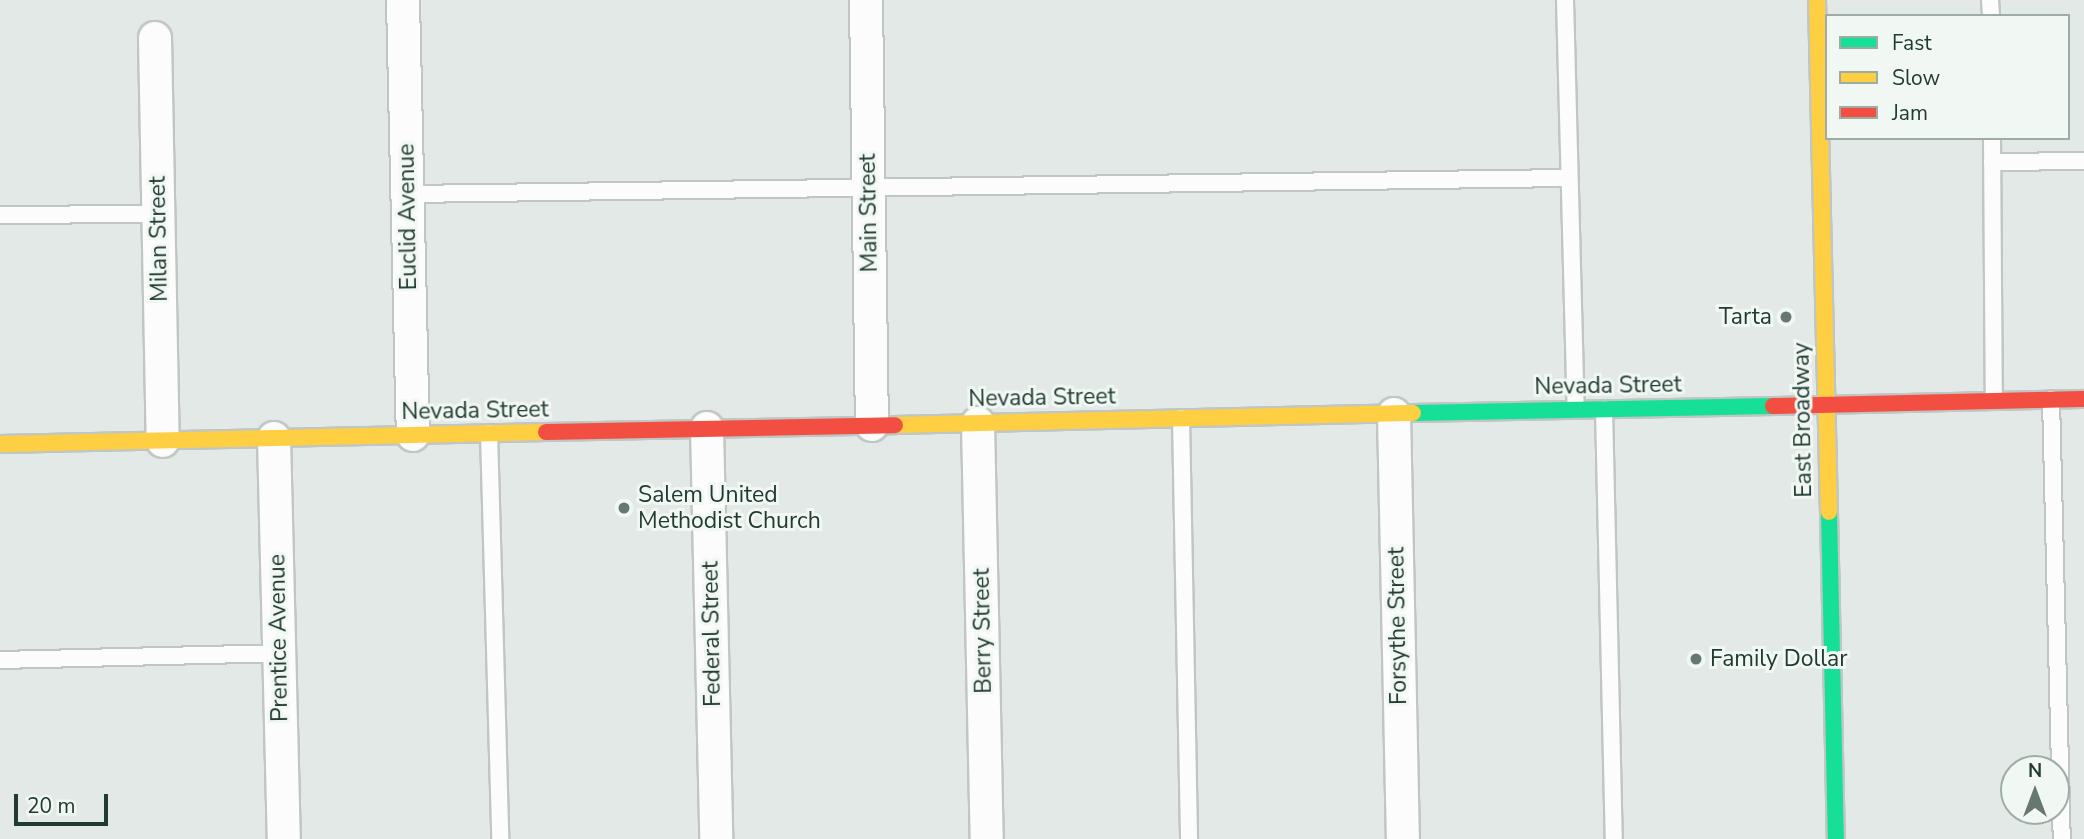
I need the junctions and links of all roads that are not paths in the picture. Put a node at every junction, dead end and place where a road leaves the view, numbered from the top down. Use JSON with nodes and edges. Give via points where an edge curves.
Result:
{"nodes":[{"id":1,"x":403,"y":0,"type":"edge"},
{"id":2,"x":866,"y":0,"type":"edge"},
{"id":3,"x":1565,"y":0,"type":"edge"},
{"id":4,"x":1817,"y":0,"type":"edge"},
{"id":5,"x":155,"y":38,"type":"dead end"},
{"id":6,"x":1992,"y":140,"type":"edge"},
{"id":7,"x":2084,"y":161,"type":"edge"},
{"id":8,"x":1992,"y":162,"type":"junction"},
{"id":9,"x":1569,"y":178,"type":"junction"},
{"id":10,"x":869,"y":191,"type":"junction"},
{"id":11,"x":408,"y":194,"type":"junction"},
{"id":12,"x":158,"y":214,"type":"junction"},
{"id":13,"x":0,"y":215,"type":"edge"},
{"id":14,"x":2084,"y":398,"type":"edge"},
{"id":15,"x":2052,"y":399,"type":"junction"},
{"id":16,"x":1994,"y":401,"type":"junction"},
{"id":17,"x":1826,"y":405,"type":"junction"},
{"id":18,"x":1604,"y":409,"type":"junction"},
{"id":19,"x":1576,"y":410,"type":"junction"},
{"id":20,"x":1394,"y":414,"type":"junction"},
{"id":21,"x":1181,"y":418,"type":"junction"},
{"id":22,"x":978,"y":422,"type":"junction"},
{"id":23,"x":873,"y":425,"type":"junction"},
{"id":24,"x":707,"y":428,"type":"junction"},
{"id":25,"x":489,"y":433,"type":"junction"},
{"id":26,"x":413,"y":435,"type":"junction"},
{"id":27,"x":274,"y":438,"type":"junction"},
{"id":28,"x":163,"y":440,"type":"junction"},
{"id":29,"x":0,"y":444,"type":"edge"},
{"id":30,"x":280,"y":653,"type":"junction"},
{"id":31,"x":0,"y":660,"type":"edge"},
{"id":32,"x":284,"y":839,"type":"edge"},
{"id":33,"x":500,"y":839,"type":"edge"},
{"id":34,"x":716,"y":839,"type":"edge"},
{"id":35,"x":987,"y":839,"type":"edge"},
{"id":36,"x":1189,"y":839,"type":"edge"},
{"id":37,"x":1403,"y":839,"type":"edge"},
{"id":38,"x":1614,"y":839,"type":"edge"},
{"id":39,"x":1836,"y":839,"type":"edge"},
{"id":40,"x":2062,"y":839,"type":"edge"}],
"edges":[{"from":1,"to":11,"type":"street","name":"Euclid Avenue"},
{"from":2,"to":10,"type":"street","name":"Main Street"},
{"from":3,"to":9,"type":"lane"},
{"from":4,"to":17,"type":"street","name":"East Broadway"},
{"from":5,"to":12,"type":"street","name":"Milan Street"},
{"from":6,"to":8,"type":"lane"},
{"from":7,"to":8,"type":"lane"},
{"from":8,"to":16,"type":"lane"},
{"from":9,"to":10,"type":"lane"},
{"from":9,"to":19,"type":"lane"},
{"from":10,"to":11,"type":"lane"},
{"from":10,"to":23,"type":"street","name":"Main Street"},
{"from":11,"to":26,"type":"street","name":"Euclid Avenue"},
{"from":12,"to":13,"type":"lane"},
{"from":12,"to":28,"type":"street","name":"Milan Street"},
{"from":14,"to":15,"type":"street","name":"Nevada Street"},
{"from":15,"to":16,"type":"street","name":"Nevada Street"},
{"from":15,"to":40,"type":"lane"},
{"from":16,"to":17,"type":"street","name":"Nevada Street"},
{"from":17,"to":18,"type":"street","name":"Nevada Street"},
{"from":17,"to":39,"type":"street","name":"East Broadway"},
{"from":18,"to":19,"type":"street","name":"Nevada Street"},
{"from":18,"to":38,"type":"lane"},
{"from":19,"to":20,"type":"street","name":"Nevada Street"},
{"from":20,"to":21,"type":"street","name":"Nevada Street"},
{"from":20,"to":37,"type":"street","name":"Forsythe Street"},
{"from":21,"to":22,"type":"street","name":"Nevada Street"},
{"from":21,"to":36,"type":"lane"},
{"from":22,"to":23,"type":"street","name":"Nevada Street"},
{"from":22,"to":35,"type":"street","name":"Berry Street"},
{"from":23,"to":24,"type":"street","name":"Nevada Street"},
{"from":24,"to":25,"type":"street","name":"Nevada Street"},
{"from":24,"to":34,"type":"street","name":"Federal Street"},
{"from":25,"to":26,"type":"street","name":"Nevada Street"},
{"from":25,"to":33,"type":"lane"},
{"from":26,"to":27,"type":"street","name":"Nevada Street"},
{"from":27,"to":28,"type":"street","name":"Nevada Street"},
{"from":27,"to":30,"type":"street","name":"Prentice Avenue"},
{"from":28,"to":29,"type":"street","name":"Nevada Street"},
{"from":30,"to":31,"type":"lane"},
{"from":30,"to":32,"type":"street","name":"Prentice Avenue"}]}
